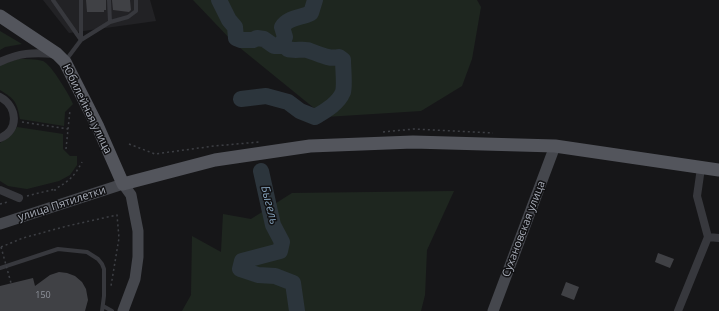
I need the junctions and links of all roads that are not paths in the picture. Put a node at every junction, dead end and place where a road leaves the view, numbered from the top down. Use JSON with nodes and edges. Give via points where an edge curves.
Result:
{"nodes":[{"id":1,"x":53,"y":0,"type":"edge"},
{"id":2,"x":81,"y":0,"type":"edge"},
{"id":3,"x":109,"y":0,"type":"edge"},
{"id":4,"x":136,"y":0,"type":"edge"},
{"id":5,"x":0,"y":16,"type":"edge"},
{"id":6,"x":110,"y":22,"type":"junction"},
{"id":7,"x":81,"y":40,"type":"junction"},
{"id":8,"x":61,"y":58,"type":"junction"},
{"id":9,"x":0,"y":62,"type":"edge"},
{"id":10,"x":0,"y":97,"type":"edge"},
{"id":11,"x":0,"y":138,"type":"edge"},
{"id":12,"x":555,"y":146,"type":"junction"},
{"id":13,"x":701,"y":168,"type":"junction"},
{"id":14,"x":719,"y":170,"type":"edge"},
{"id":15,"x":123,"y":184,"type":"junction"},
{"id":16,"x":0,"y":190,"type":"edge"},
{"id":17,"x":18,"y":198,"type":"dead end"},
{"id":18,"x":0,"y":224,"type":"edge"},
{"id":19,"x":708,"y":237,"type":"junction"},
{"id":20,"x":719,"y":238,"type":"edge"},
{"id":21,"x":0,"y":268,"type":"edge"},
{"id":22,"x":102,"y":309,"type":"edge"},
{"id":23,"x":112,"y":311,"type":"edge"},
{"id":24,"x":123,"y":311,"type":"edge"},
{"id":25,"x":493,"y":311,"type":"edge"},
{"id":26,"x":678,"y":311,"type":"edge"}],
"edges":[{"from":1,"to":7,"type":"lane"},
{"from":2,"to":7,"type":"lane"},
{"from":3,"to":6,"type":"lane"},
{"from":4,"to":6,"type":"lane","via":[[136,11],[128,17]]},
{"from":5,"to":8,"type":"main road","name":"Юбилейная улица"},
{"from":6,"to":7,"type":"lane"},
{"from":7,"to":8,"type":"lane"},
{"from":8,"to":9,"type":"street","via":[[26,53]]},
{"from":8,"to":15,"type":"main road","name":"Юбилейная улица","via":[[98,127]]},
{"from":10,"to":11,"type":"street","via":[[6,100],[12,109],[15,121],[5,136]]},
{"from":12,"to":13,"type":"main road"},
{"from":12,"to":15,"type":"main road","via":[[414,142],[310,146],[215,160]]},
{"from":12,"to":25,"type":"street","name":"Сухановская улица"},
{"from":13,"to":14,"type":"main road"},
{"from":13,"to":19,"type":"street","via":[[697,196]]},
{"from":15,"to":18,"type":"street","name":"улица Пятилетки"},
{"from":15,"to":24,"type":"street","via":[[131,195],[138,231],[138,256],[135,280]]},
{"from":16,"to":17,"type":"street"},
{"from":19,"to":20,"type":"street"},
{"from":19,"to":26,"type":"street"},
{"from":21,"to":22,"type":"lane","via":[[58,249],[87,252],[98,259],[104,269]]},
{"from":22,"to":23,"type":"lane"}]}
